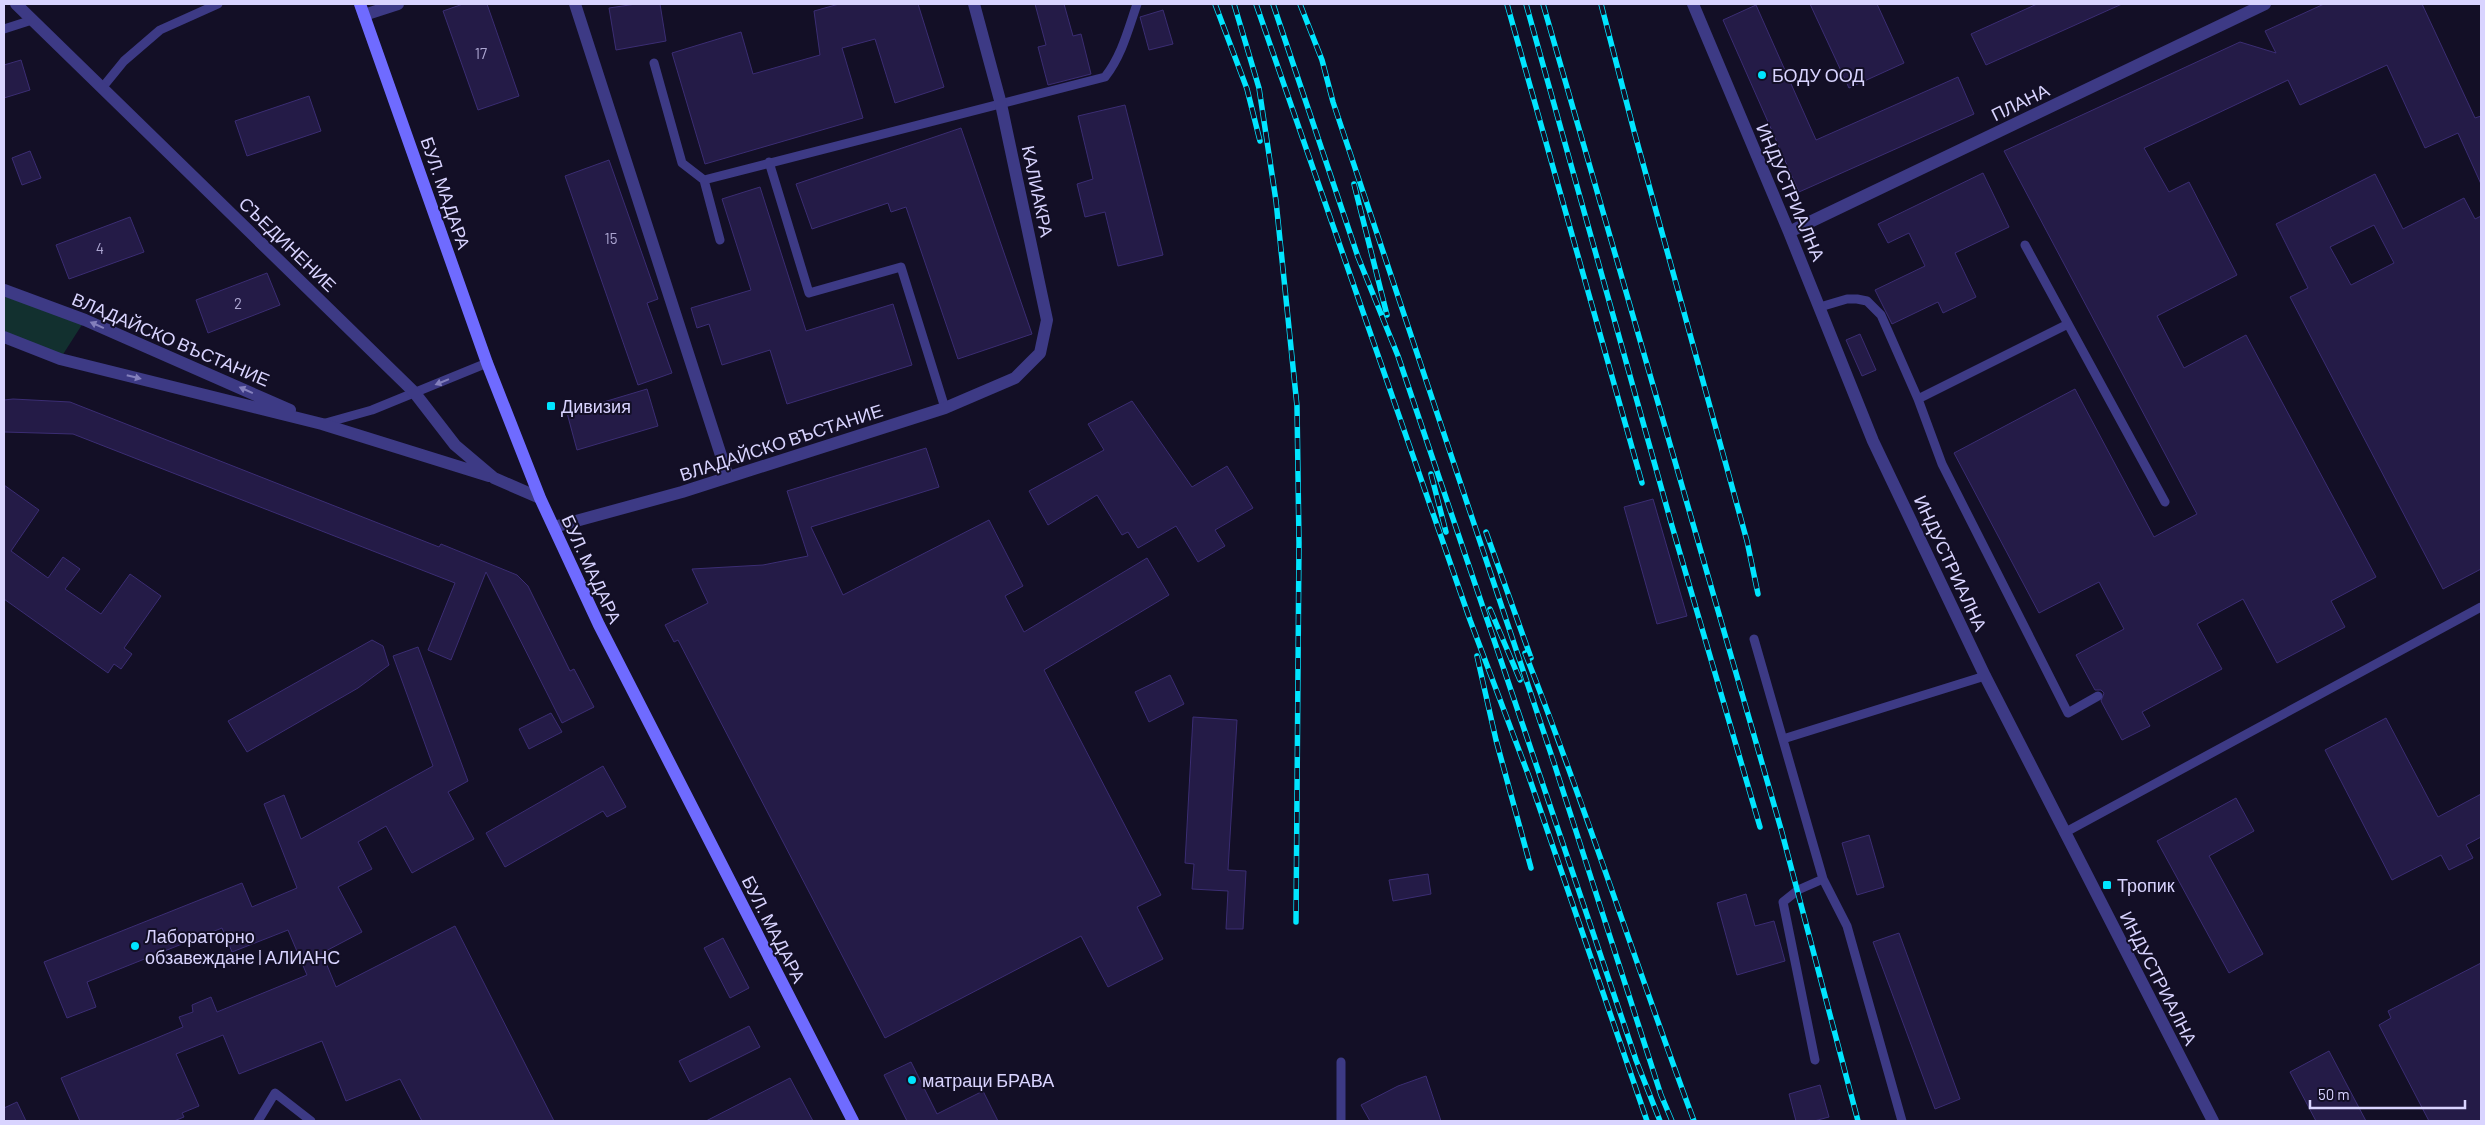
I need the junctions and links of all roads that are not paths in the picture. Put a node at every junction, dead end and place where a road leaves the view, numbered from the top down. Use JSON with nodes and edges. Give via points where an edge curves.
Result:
{"nodes":[{"id":1,"x":16,"y":4,"type":"edge"},
{"id":2,"x":218,"y":4,"type":"edge"},
{"id":3,"x":398,"y":4,"type":"edge"},
{"id":4,"x":575,"y":4,"type":"edge"},
{"id":5,"x":974,"y":4,"type":"edge"},
{"id":6,"x":1137,"y":4,"type":"edge"},
{"id":7,"x":1693,"y":4,"type":"edge"},
{"id":8,"x":2261,"y":5,"type":"edge"},
{"id":9,"x":362,"y":10,"type":"edge"},
{"id":10,"x":32,"y":20,"type":"junction"},
{"id":11,"x":4,"y":29,"type":"edge"},
{"id":12,"x":654,"y":64,"type":"dead end"},
{"id":13,"x":102,"y":88,"type":"junction"},
{"id":14,"x":1001,"y":104,"type":"junction"},
{"id":15,"x":769,"y":162,"type":"junction"},
{"id":16,"x":704,"y":180,"type":"junction"},
{"id":17,"x":1790,"y":232,"type":"junction"},
{"id":18,"x":720,"y":240,"type":"dead end"},
{"id":19,"x":2025,"y":245,"type":"dead end"},
{"id":20,"x":4,"y":290,"type":"edge"},
{"id":21,"x":1820,"y":307,"type":"junction"},
{"id":22,"x":2068,"y":324,"type":"junction"},
{"id":23,"x":4,"y":337,"type":"edge"},
{"id":24,"x":488,"y":363,"type":"junction"},
{"id":25,"x":1015,"y":378,"type":"joint"},
{"id":26,"x":414,"y":392,"type":"junction"},
{"id":27,"x":1918,"y":399,"type":"junction"},
{"id":28,"x":945,"y":408,"type":"junction"},
{"id":29,"x":322,"y":424,"type":"junction"},
{"id":30,"x":728,"y":477,"type":"junction"},
{"id":31,"x":494,"y":478,"type":"junction"},
{"id":32,"x":540,"y":498,"type":"junction"},
{"id":33,"x":2165,"y":502,"type":"dead end"},
{"id":34,"x":554,"y":527,"type":"junction"},
{"id":35,"x":2481,"y":607,"type":"edge"},
{"id":36,"x":1754,"y":639,"type":"dead end"},
{"id":37,"x":1985,"y":676,"type":"junction"},
{"id":38,"x":2098,"y":696,"type":"dead end"},
{"id":39,"x":1783,"y":738,"type":"junction"},
{"id":40,"x":2064,"y":833,"type":"junction"},
{"id":41,"x":1823,"y":879,"type":"junction"},
{"id":42,"x":1815,"y":1060,"type":"dead end"},
{"id":43,"x":1341,"y":1062,"type":"dead end"},
{"id":44,"x":258,"y":1121,"type":"edge"},
{"id":45,"x":311,"y":1121,"type":"edge"},
{"id":46,"x":853,"y":1121,"type":"edge"},
{"id":47,"x":1341,"y":1121,"type":"edge"},
{"id":48,"x":1902,"y":1121,"type":"edge"},
{"id":49,"x":2213,"y":1121,"type":"edge"}],
"edges":[{"from":1,"to":10,"type":"street","name":"СЪЕДИНЕНИЕ"},
{"from":2,"to":13,"type":"lane","via":[[160,30],[124,61]]},
{"from":3,"to":9,"type":"street"},
{"from":4,"to":30,"type":"street"},
{"from":5,"to":14,"type":"street","name":"КАЛИАКРА"},
{"from":6,"to":14,"type":"lane","via":[[1116,64],[1105,77]]},
{"from":7,"to":17,"type":"street","name":"ИНДУСТРИАЛНА"},
{"from":8,"to":17,"type":"street","name":"ПЛАНА"},
{"from":9,"to":24,"type":"main road","name":"БУЛ. МАДАРА"},
{"from":10,"to":11,"type":"lane"},
{"from":10,"to":13,"type":"street","name":"СЪЕДИНЕНИЕ"},
{"from":12,"to":16,"type":"lane","via":[[682,163]]},
{"from":13,"to":26,"type":"street","name":"СЪЕДИНЕНИЕ"},
{"from":14,"to":15,"type":"lane"},
{"from":14,"to":25,"type":"street","name":"КАЛИАКРА","via":[[1047,320],[1040,353]]},
{"from":15,"to":16,"type":"lane"},
{"from":15,"to":28,"type":"lane","via":[[809,293],[901,267]]},
{"from":16,"to":18,"type":"lane"},
{"from":17,"to":21,"type":"street","name":"ИНДУСТРИАЛНА"},
{"from":19,"to":22,"type":"lane"},
{"from":29,"to":20,"type":"street","name":"ВЛАДАЙСКО ВЪСТАНИЕ","one_way":true,"via":[[85,320]]},
{"from":21,"to":27,"type":"lane","via":[[1857,298],[1875,307]]},
{"from":21,"to":37,"type":"street","name":"ИНДУСТРИАЛНА","via":[[1873,441]]},
{"from":22,"to":27,"type":"lane"},
{"from":22,"to":33,"type":"lane"},
{"from":23,"to":29,"type":"street","name":"ВЛАДАЙСКО ВЪСТАНИЕ","one_way":true,"via":[[60,359]]},
{"from":24,"to":26,"type":"lane","one_way":true},
{"from":24,"to":32,"type":"main road","name":"БУЛ. МАДАРА"},
{"from":25,"to":28,"type":"street","name":"ВЛАДАЙСКО ВЪСТАНИЕ"},
{"from":26,"to":29,"type":"lane","via":[[372,410]]},
{"from":26,"to":31,"type":"street","name":"СЪЕДИНЕНИЕ","via":[[455,445]]},
{"from":27,"to":38,"type":"lane","via":[[1942,464],[2068,713]]},
{"from":28,"to":30,"type":"street","name":"ВЛАДАЙСКО ВЪСТАНИЕ"},
{"from":29,"to":31,"type":"street","name":"ВЛАДАЙСКО ВЪСТАНИЕ"},
{"from":30,"to":34,"type":"street","name":"ВЛАДАЙСКО ВЪСТАНИЕ"},
{"from":31,"to":32,"type":"street","name":"СЪЕДИНЕНИЕ"},
{"from":32,"to":34,"type":"main road","name":"БУЛ. МАДАРА"},
{"from":34,"to":46,"type":"main road","name":"БУЛ. МАДАРА","via":[[598,625]]},
{"from":35,"to":40,"type":"lane"},
{"from":36,"to":39,"type":"lane"},
{"from":37,"to":39,"type":"lane"},
{"from":37,"to":40,"type":"street","name":"ИНДУСТРИАЛНА"},
{"from":39,"to":41,"type":"lane"},
{"from":40,"to":49,"type":"street","name":"ИНДУСТРИАЛНА"},
{"from":41,"to":42,"type":"lane","via":[[1798,890],[1783,902]]},
{"from":41,"to":48,"type":"lane","via":[[1847,926]]},
{"from":43,"to":47,"type":"lane"},
{"from":44,"to":45,"type":"lane","via":[[274,1093]]}]}
